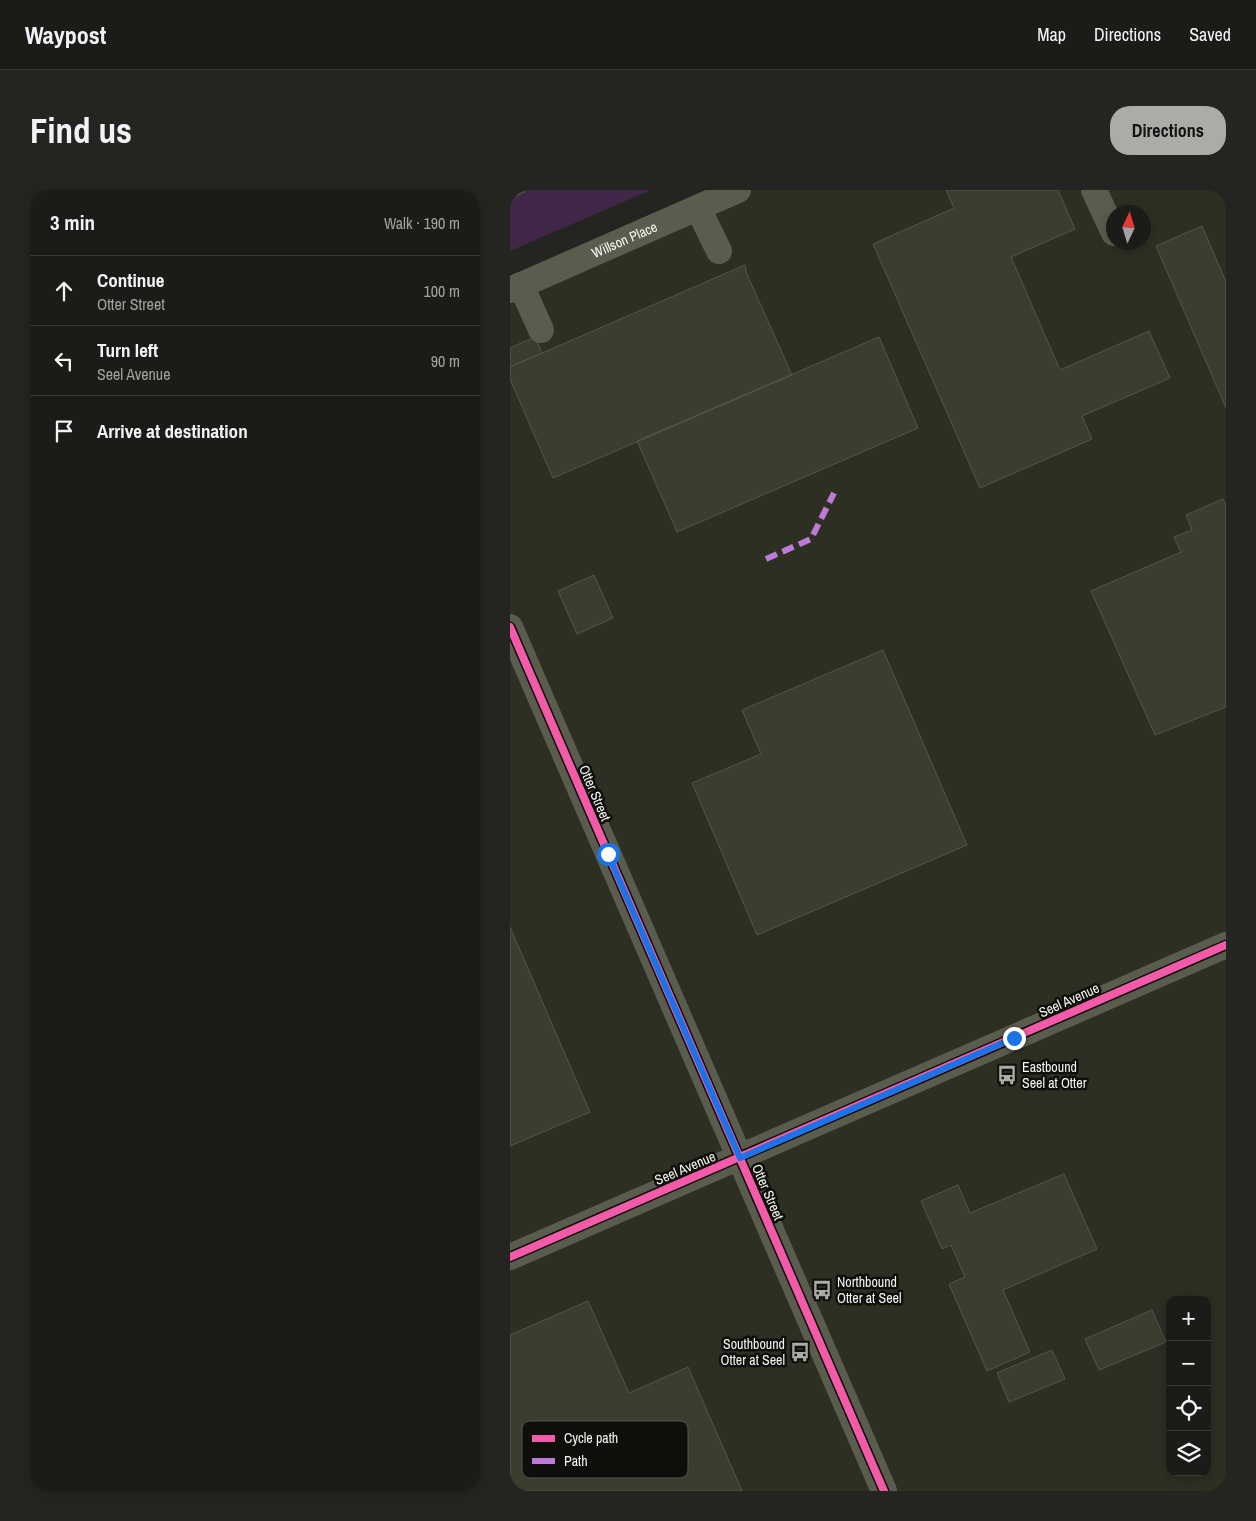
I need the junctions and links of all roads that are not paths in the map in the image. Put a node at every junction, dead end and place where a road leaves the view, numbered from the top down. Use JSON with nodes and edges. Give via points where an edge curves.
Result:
{"nodes":[{"id":1,"x":738,"y":190,"type":"edge"},
{"id":2,"x":1094,"y":190,"type":"edge"},
{"id":3,"x":698,"y":208,"type":"junction"},
{"id":4,"x":1106,"y":216,"type":"edge"},
{"id":5,"x":719,"y":251,"type":"dead end"},
{"id":6,"x":515,"y":288,"type":"edge"},
{"id":7,"x":541,"y":330,"type":"dead end"},
{"id":8,"x":510,"y":627,"type":"edge"},
{"id":9,"x":1226,"y":945,"type":"edge"},
{"id":10,"x":740,"y":1158,"type":"junction"},
{"id":11,"x":510,"y":1257,"type":"edge"},
{"id":12,"x":884,"y":1491,"type":"edge"}],
"edges":[{"from":1,"to":3,"type":"street","name":"Willson Place"},
{"from":2,"to":4,"type":"street"},
{"from":3,"to":5,"type":"street"},
{"from":3,"to":6,"type":"street","name":"Willson Place"},
{"from":6,"to":7,"type":"street"},
{"from":8,"to":10,"type":"street","name":"Otter Street"},
{"from":9,"to":10,"type":"street","name":"Seel Avenue"},
{"from":10,"to":11,"type":"street","name":"Seel Avenue"},
{"from":10,"to":12,"type":"street","name":"Otter Street"}]}
